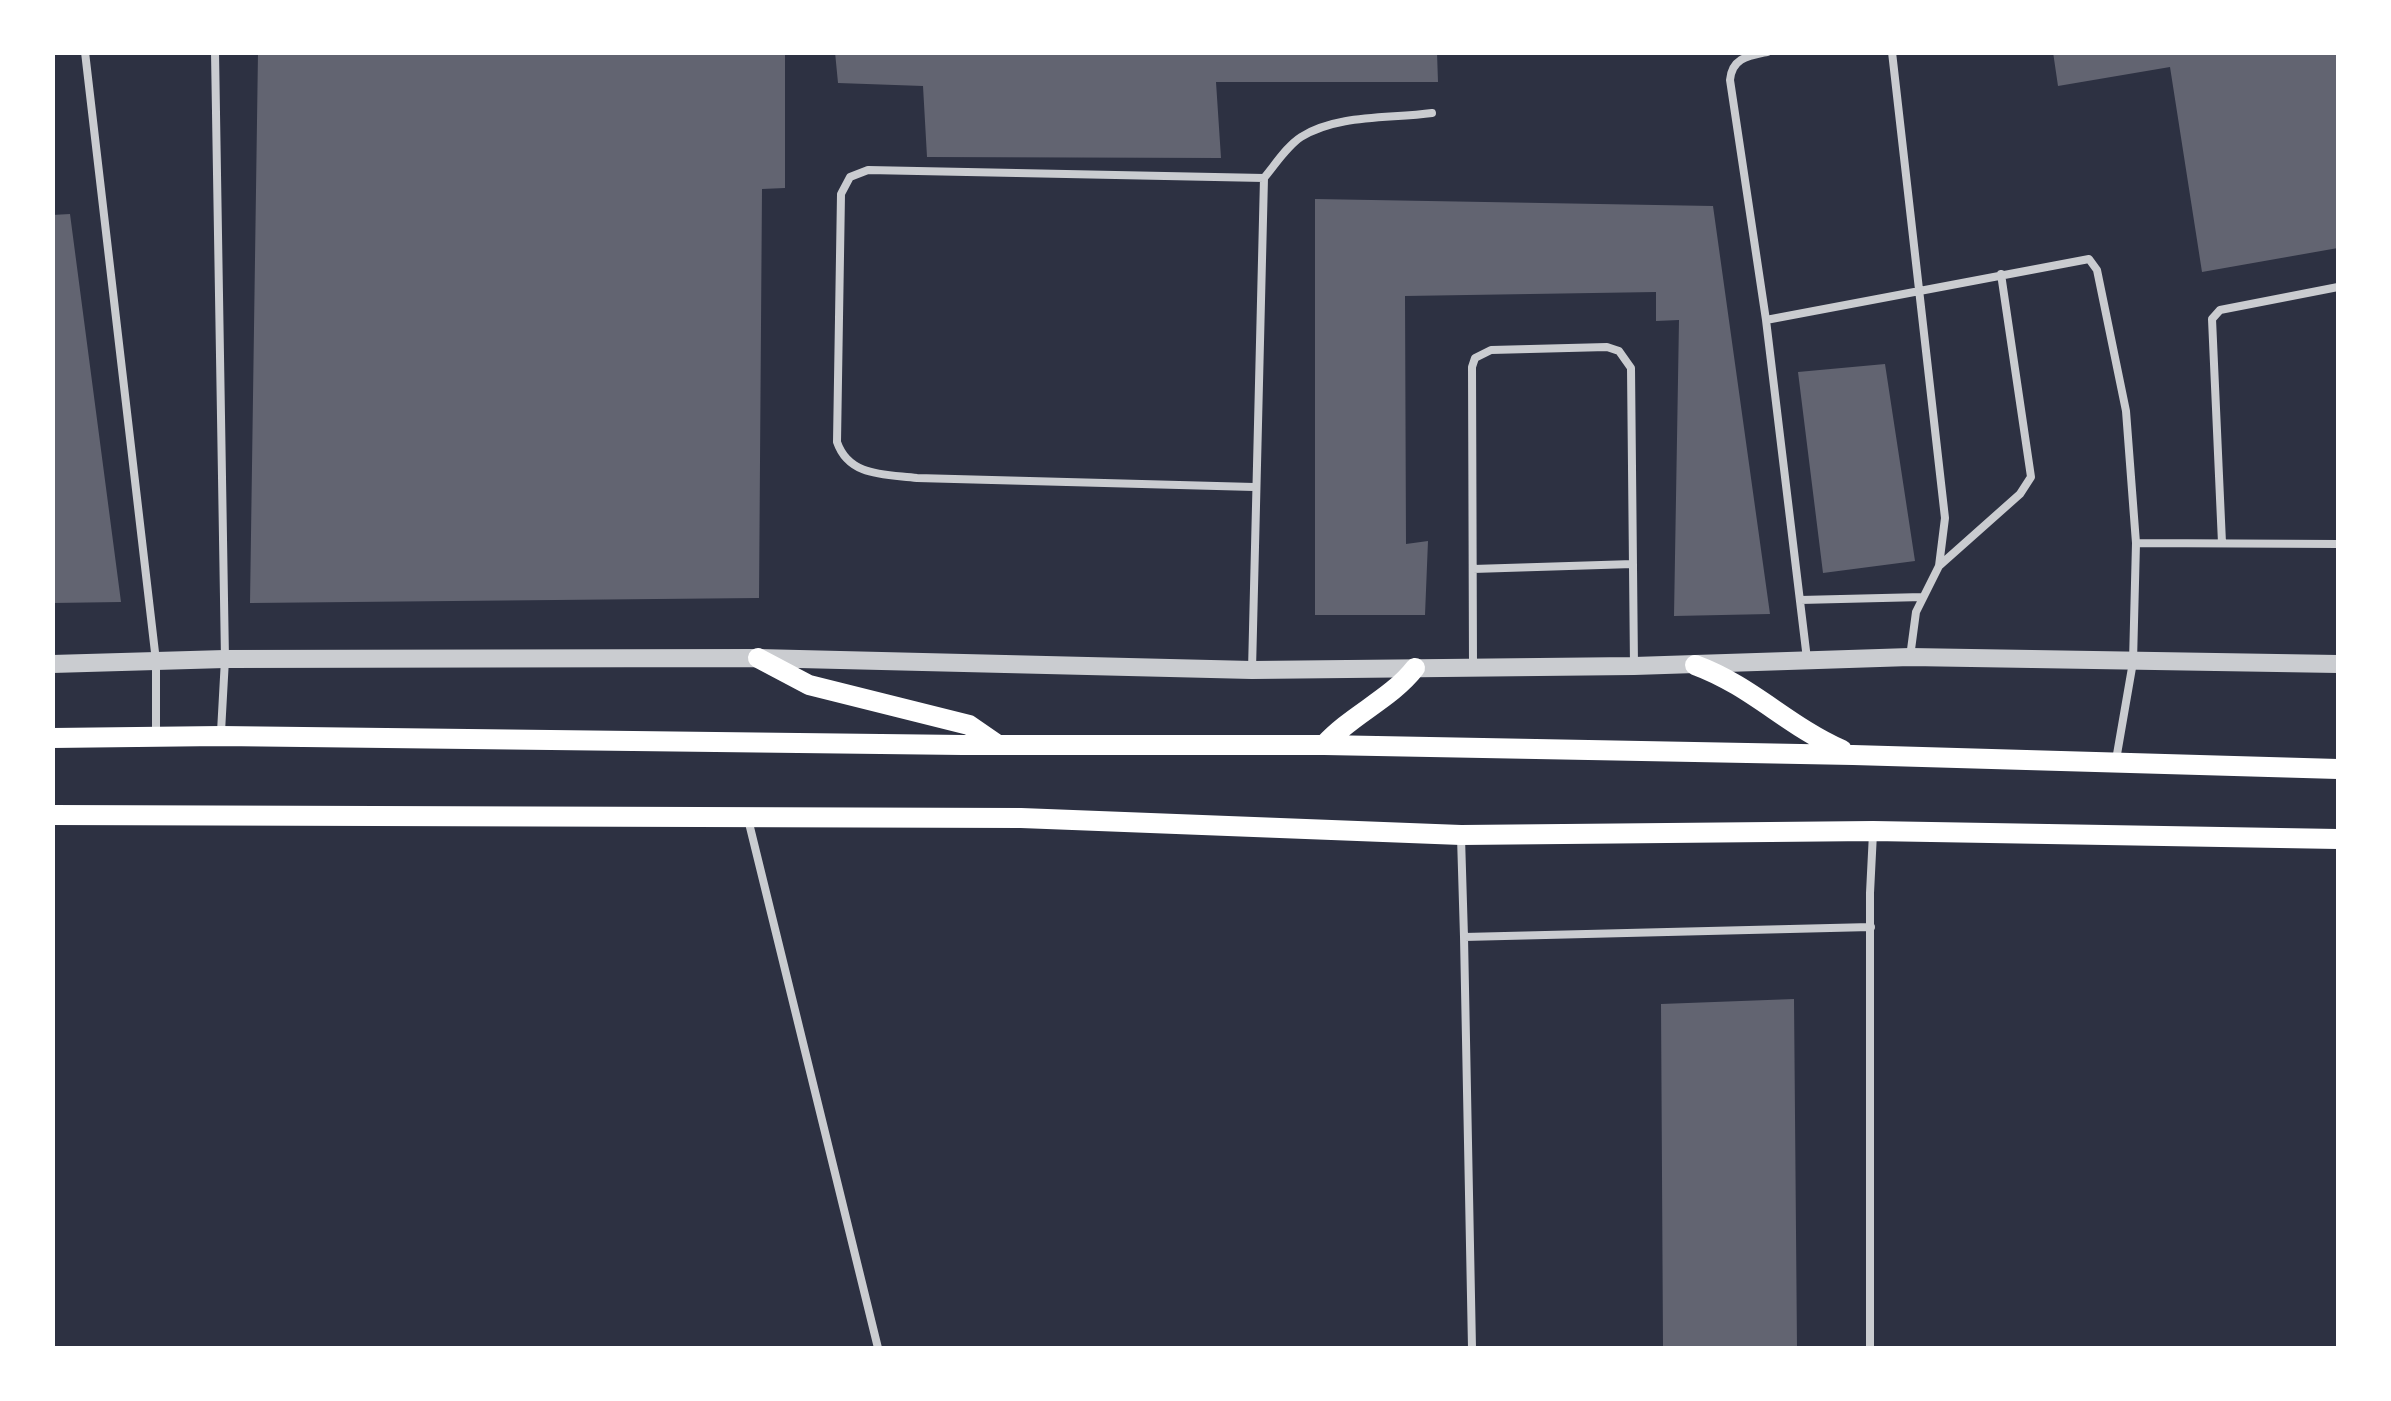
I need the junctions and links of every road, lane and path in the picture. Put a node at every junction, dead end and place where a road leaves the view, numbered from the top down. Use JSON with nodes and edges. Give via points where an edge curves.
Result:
{"nodes":[{"id":1,"x":85,"y":52,"type":"edge"},
{"id":2,"x":215,"y":52,"type":"edge"},
{"id":3,"x":1767,"y":52,"type":"edge"},
{"id":4,"x":1892,"y":52,"type":"edge"},
{"id":5,"x":1432,"y":113,"type":"dead end"},
{"id":6,"x":1264,"y":178,"type":"junction"},
{"id":7,"x":2001,"y":274,"type":"junction"},
{"id":8,"x":2338,"y":288,"type":"edge"},
{"id":9,"x":1917,"y":290,"type":"junction"},
{"id":10,"x":1766,"y":320,"type":"junction"},
{"id":11,"x":1254,"y":487,"type":"junction"},
{"id":12,"x":2136,"y":542,"type":"junction"},
{"id":13,"x":2222,"y":543,"type":"junction"},
{"id":14,"x":2338,"y":544,"type":"edge"},
{"id":15,"x":1633,"y":564,"type":"junction"},
{"id":16,"x":1939,"y":566,"type":"junction"},
{"id":17,"x":1473,"y":569,"type":"junction"},
{"id":18,"x":1923,"y":596,"type":"junction"},
{"id":19,"x":1800,"y":600,"type":"junction"},
{"id":20,"x":1910,"y":657,"type":"junction"},
{"id":21,"x":758,"y":658,"type":"junction"},
{"id":22,"x":225,"y":659,"type":"junction"},
{"id":23,"x":1807,"y":659,"type":"junction"},
{"id":24,"x":156,"y":661,"type":"junction"},
{"id":25,"x":2132,"y":662,"type":"junction"},
{"id":26,"x":52,"y":664,"type":"edge"},
{"id":27,"x":1695,"y":664,"type":"junction"},
{"id":28,"x":2338,"y":664,"type":"edge"},
{"id":29,"x":1634,"y":666,"type":"junction"},
{"id":30,"x":1415,"y":668,"type":"junction"},
{"id":31,"x":1474,"y":668,"type":"junction"},
{"id":32,"x":1252,"y":670,"type":"junction"},
{"id":33,"x":156,"y":736,"type":"junction"},
{"id":34,"x":221,"y":736,"type":"junction"},
{"id":35,"x":52,"y":738,"type":"edge"},
{"id":36,"x":998,"y":745,"type":"junction"},
{"id":37,"x":1324,"y":745,"type":"junction"},
{"id":38,"x":1853,"y":755,"type":"junction"},
{"id":39,"x":2115,"y":764,"type":"junction"},
{"id":40,"x":2338,"y":770,"type":"edge"},
{"id":41,"x":52,"y":815,"type":"edge"},
{"id":42,"x":748,"y":819,"type":"junction"},
{"id":43,"x":1874,"y":832,"type":"junction"},
{"id":44,"x":1461,"y":835,"type":"junction"},
{"id":45,"x":2338,"y":838,"type":"edge"},
{"id":46,"x":1871,"y":927,"type":"junction"},
{"id":47,"x":1464,"y":937,"type":"junction"},
{"id":48,"x":878,"y":1348,"type":"edge"},
{"id":49,"x":1472,"y":1348,"type":"edge"},
{"id":50,"x":1870,"y":1348,"type":"edge"}],
"edges":[{"from":1,"to":24,"type":"lane"},
{"from":2,"to":22,"type":"lane"},
{"from":3,"to":10,"type":"lane","via":[[1737,62],[1730,80]]},
{"from":4,"to":9,"type":"lane"},
{"from":5,"to":6,"type":"lane","via":[[1318,129],[1298,139]]},
{"from":6,"to":11,"type":"lane"},
{"from":6,"to":11,"type":"lane","via":[[868,170],[850,177],[841,194],[837,442],[846,462],[917,478]]},
{"from":7,"to":9,"type":"lane"},
{"from":7,"to":12,"type":"lane","via":[[2084,258],[2094,263],[2126,411]]},
{"from":7,"to":16,"type":"lane","via":[[2031,477]]},
{"from":8,"to":13,"type":"lane","via":[[2220,310],[2212,319]]},
{"from":9,"to":10,"type":"lane"},
{"from":9,"to":16,"type":"lane","via":[[1945,518]]},
{"from":10,"to":19,"type":"lane"},
{"from":11,"to":32,"type":"lane"},
{"from":12,"to":13,"type":"lane"},
{"from":12,"to":25,"type":"lane"},
{"from":13,"to":14,"type":"lane"},
{"from":15,"to":17,"type":"lane"},
{"from":15,"to":17,"type":"lane","via":[[1627,358],[1607,347],[1492,350],[1472,367]]},
{"from":15,"to":29,"type":"lane"},
{"from":16,"to":18,"type":"lane"},
{"from":17,"to":31,"type":"lane"},
{"from":18,"to":19,"type":"lane"},
{"from":18,"to":20,"type":"lane"},
{"from":19,"to":23,"type":"lane"},
{"from":20,"to":23,"type":"street"},
{"from":20,"to":25,"type":"street"},
{"from":21,"to":22,"type":"street"},
{"from":21,"to":32,"type":"street"},
{"from":21,"to":36,"type":"main road","via":[[808,685],[969,724]]},
{"from":22,"to":24,"type":"street"},
{"from":22,"to":34,"type":"lane"},
{"from":23,"to":27,"type":"street"},
{"from":24,"to":26,"type":"street"},
{"from":24,"to":33,"type":"lane"},
{"from":25,"to":28,"type":"street"},
{"from":25,"to":39,"type":"lane"},
{"from":27,"to":29,"type":"street"},
{"from":27,"to":38,"type":"main road","via":[[1738,682],[1792,724]]},
{"from":29,"to":31,"type":"street"},
{"from":30,"to":31,"type":"street"},
{"from":30,"to":32,"type":"street"},
{"from":30,"to":37,"type":"main road"},
{"from":33,"to":34,"type":"main road"},
{"from":33,"to":35,"type":"main road"},
{"from":34,"to":36,"type":"main road"},
{"from":36,"to":37,"type":"main road"},
{"from":37,"to":38,"type":"main road"},
{"from":38,"to":39,"type":"main road"},
{"from":39,"to":40,"type":"main road"},
{"from":41,"to":42,"type":"main road"},
{"from":42,"to":44,"type":"main road","via":[[1020,818]]},
{"from":42,"to":48,"type":"lane"},
{"from":43,"to":44,"type":"main road"},
{"from":43,"to":45,"type":"main road"},
{"from":43,"to":46,"type":"lane"},
{"from":44,"to":47,"type":"lane"},
{"from":46,"to":47,"type":"lane"},
{"from":46,"to":50,"type":"lane"},
{"from":47,"to":49,"type":"lane"}]}
